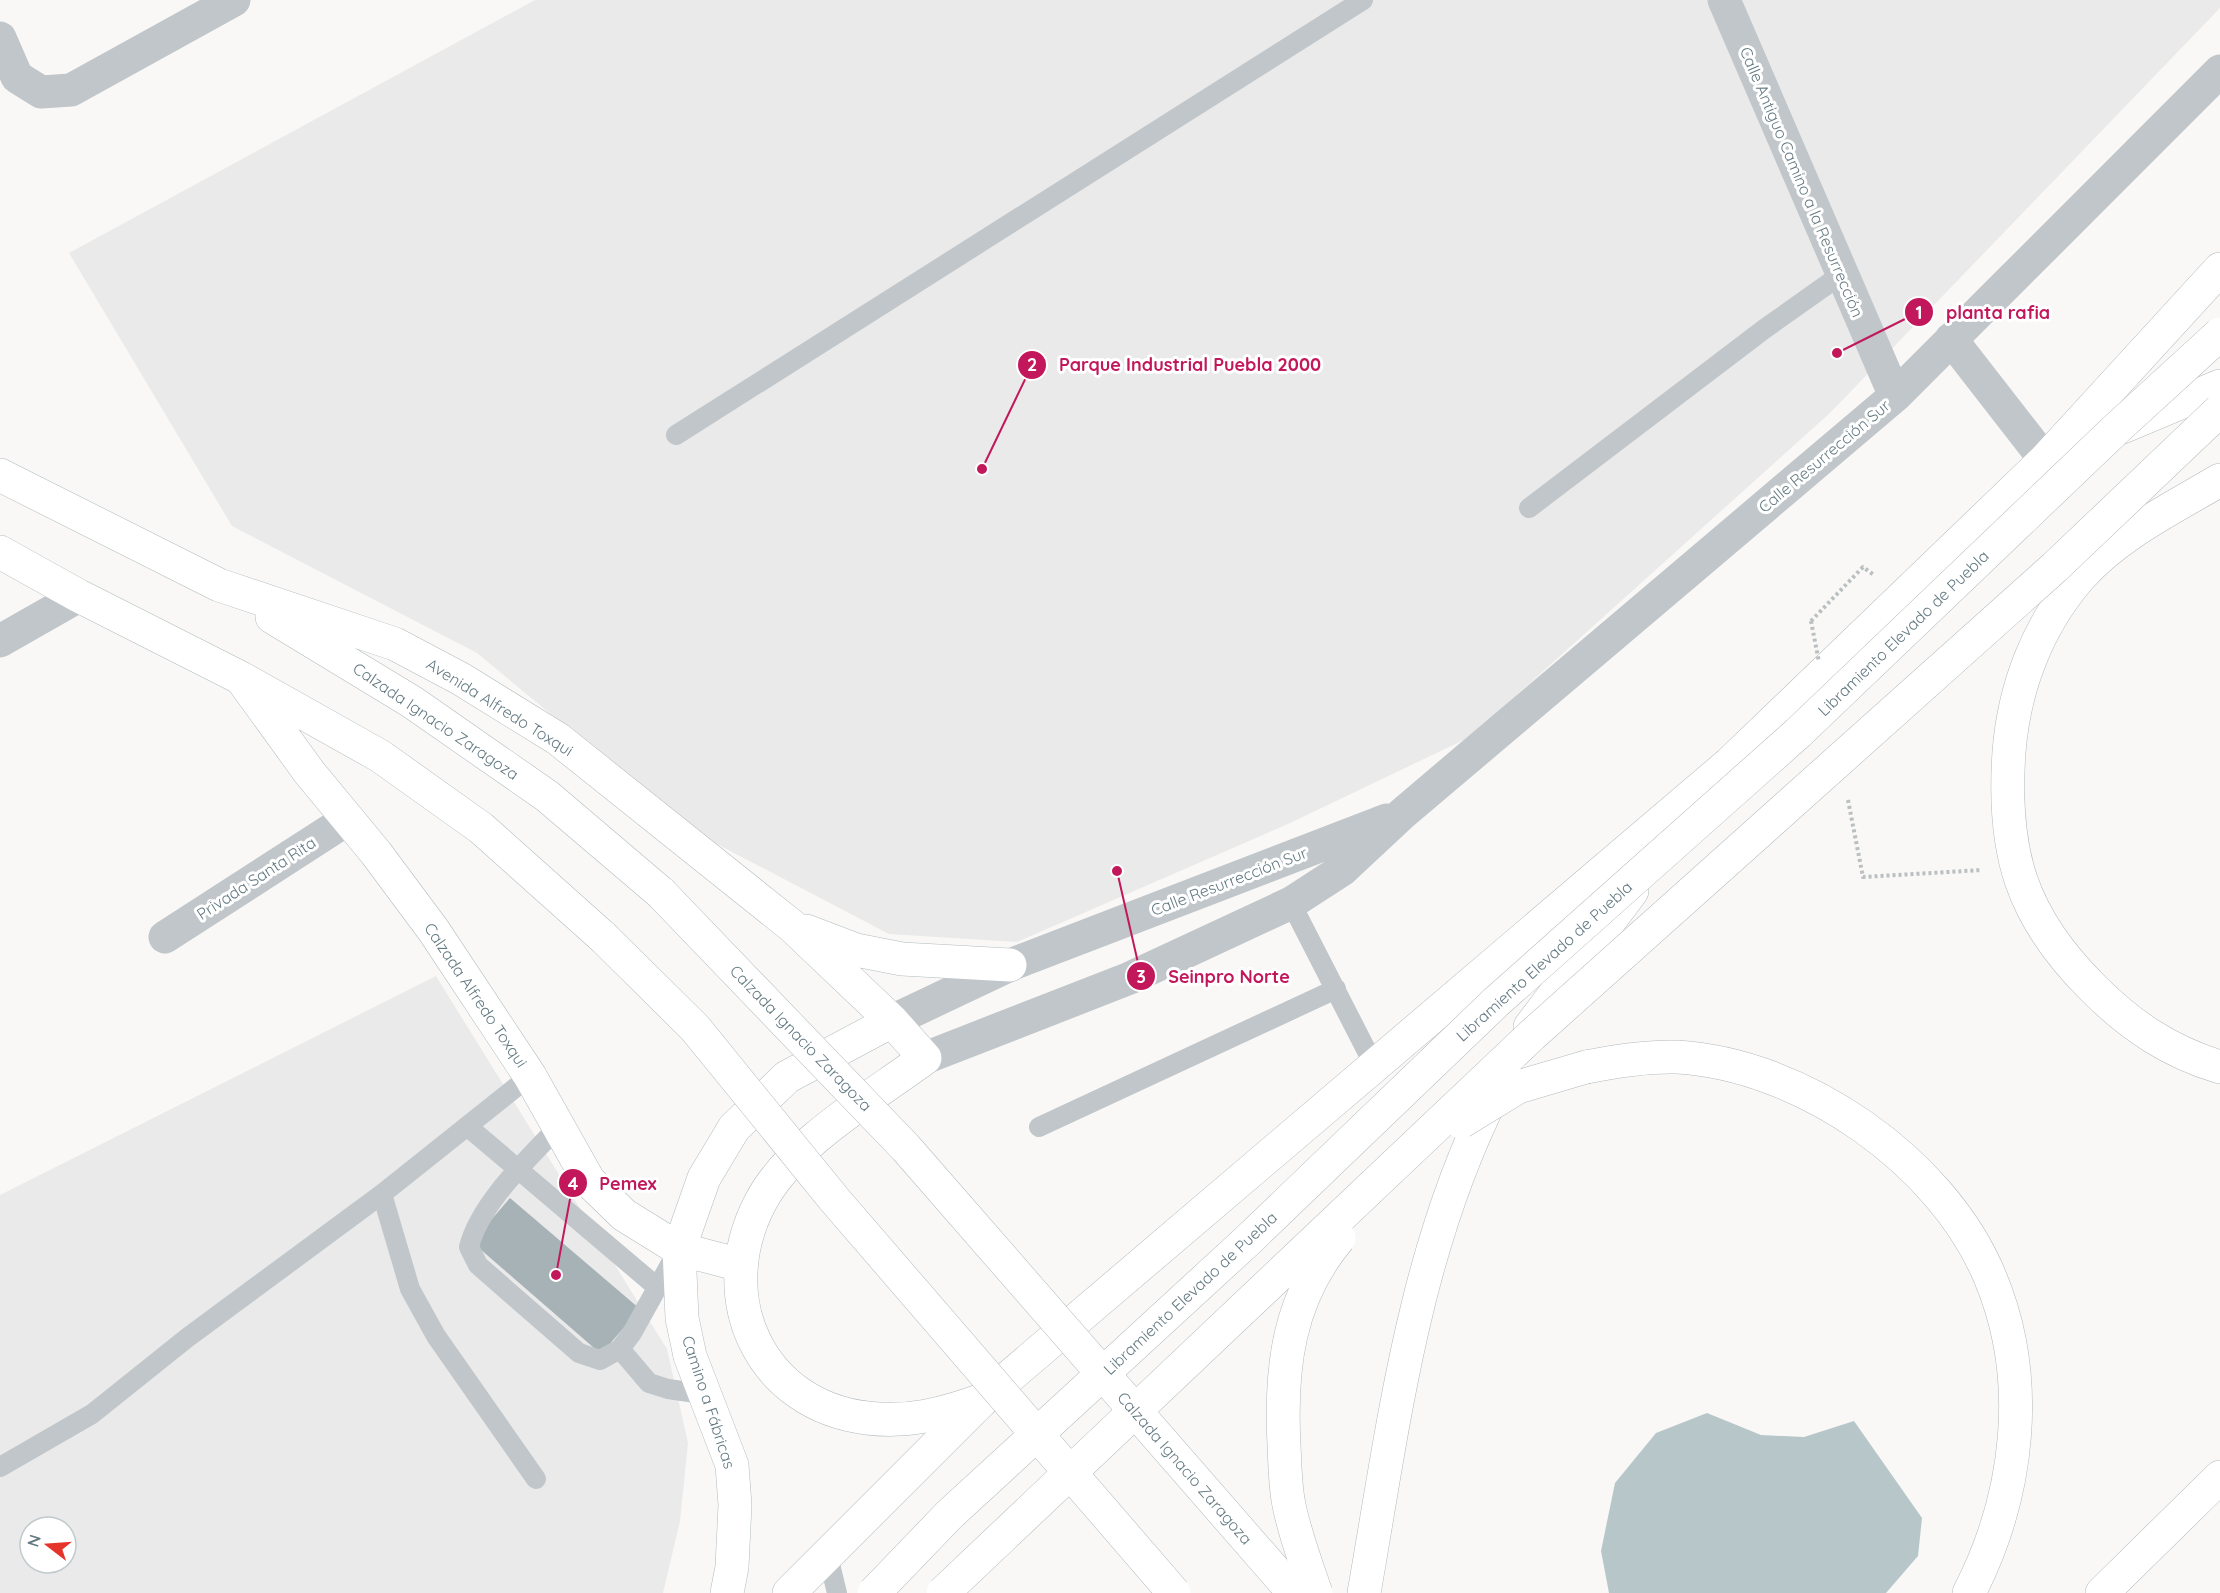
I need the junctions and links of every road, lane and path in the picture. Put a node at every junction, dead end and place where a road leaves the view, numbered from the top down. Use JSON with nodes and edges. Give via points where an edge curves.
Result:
{"nodes":[{"id":1,"x":234,"y":0,"type":"edge"},
{"id":2,"x":1363,"y":0,"type":"edge"},
{"id":3,"x":1724,"y":0,"type":"edge"},
{"id":4,"x":0,"y":38,"type":"edge"},
{"id":5,"x":2220,"y":71,"type":"edge"},
{"id":6,"x":2220,"y":269,"type":"edge"},
{"id":7,"x":1842,"y":274,"type":"junction"},
{"id":8,"x":2220,"y":334,"type":"edge"},
{"id":9,"x":1951,"y":339,"type":"junction"},
{"id":10,"x":2220,"y":386,"type":"edge"},
{"id":11,"x":1895,"y":396,"type":"junction"},
{"id":12,"x":2220,"y":410,"type":"edge"},
{"id":13,"x":676,"y":435,"type":"dead end"},
{"id":14,"x":2045,"y":460,"type":"junction"},
{"id":15,"x":0,"y":475,"type":"edge"},
{"id":16,"x":2220,"y":480,"type":"edge"},
{"id":17,"x":1529,"y":508,"type":"dead end"},
{"id":18,"x":0,"y":552,"type":"edge"},
{"id":19,"x":1863,"y":567,"type":"dead end"},
{"id":20,"x":219,"y":585,"type":"junction"},
{"id":21,"x":79,"y":596,"type":"junction"},
{"id":22,"x":1811,"y":621,"type":"dead end"},
{"id":23,"x":0,"y":641,"type":"edge"},
{"id":24,"x":241,"y":678,"type":"junction"},
{"id":25,"x":1730,"y":763,"type":"junction"},
{"id":26,"x":1848,"y":800,"type":"dead end"},
{"id":27,"x":1402,"y":814,"type":"junction"},
{"id":28,"x":348,"y":819,"type":"junction"},
{"id":29,"x":2017,"y":868,"type":"junction"},
{"id":30,"x":1291,"y":903,"type":"junction"},
{"id":31,"x":792,"y":926,"type":"junction"},
{"id":32,"x":165,"y":937,"type":"dead end"},
{"id":33,"x":1010,"y":965,"type":"junction"},
{"id":34,"x":1336,"y":989,"type":"junction"},
{"id":35,"x":892,"y":1022,"type":"junction"},
{"id":36,"x":926,"y":1058,"type":"junction"},
{"id":37,"x":1375,"y":1067,"type":"junction"},
{"id":38,"x":2220,"y":1067,"type":"edge"},
{"id":39,"x":530,"y":1076,"type":"junction"},
{"id":40,"x":466,"y":1126,"type":"junction"},
{"id":41,"x":559,"y":1126,"type":"junction"},
{"id":42,"x":1039,"y":1127,"type":"dead end"},
{"id":43,"x":517,"y":1171,"type":"junction"},
{"id":44,"x":382,"y":1194,"type":"junction"},
{"id":45,"x":679,"y":1249,"type":"junction"},
{"id":46,"x":741,"y":1265,"type":"junction"},
{"id":47,"x":657,"y":1287,"type":"junction"},
{"id":48,"x":620,"y":1349,"type":"junction"},
{"id":49,"x":703,"y":1394,"type":"junction"},
{"id":50,"x":982,"y":1400,"type":"junction"},
{"id":51,"x":0,"y":1467,"type":"edge"},
{"id":52,"x":2220,"y":1478,"type":"edge"},
{"id":53,"x":536,"y":1479,"type":"dead end"},
{"id":54,"x":828,"y":1556,"type":"junction"},
{"id":55,"x":727,"y":1593,"type":"edge"},
{"id":56,"x":789,"y":1593,"type":"edge"},
{"id":57,"x":837,"y":1593,"type":"edge"},
{"id":58,"x":874,"y":1593,"type":"edge"},
{"id":59,"x":943,"y":1593,"type":"edge"},
{"id":60,"x":1174,"y":1593,"type":"edge"},
{"id":61,"x":1294,"y":1593,"type":"edge"},
{"id":62,"x":1316,"y":1593,"type":"edge"},
{"id":63,"x":1364,"y":1593,"type":"edge"},
{"id":64,"x":1969,"y":1593,"type":"edge"},
{"id":65,"x":2102,"y":1593,"type":"edge"}],
"edges":[{"from":1,"to":4,"type":"street","via":[[71,90],[41,92],[16,77]]},
{"from":2,"to":13,"type":"lane"},
{"from":3,"to":7,"type":"street","name":"Calle Antiguo Camino a la Resurrección"},
{"from":5,"to":9,"type":"street","name":"Calle Resurrección Sur"},
{"from":6,"to":14,"type":"main road"},
{"from":7,"to":11,"type":"street","name":"Calle Antiguo Camino a la Resurrección"},
{"from":7,"to":17,"type":"lane"},
{"from":8,"to":58,"type":"main road","name":"Libramiento Elevado de Puebla","bridge":true,"via":[[1798,733],[1496,1002],[1246,1242],[949,1515]]},
{"from":9,"to":11,"type":"street","name":"Calle Resurrección Sur"},
{"from":9,"to":14,"type":"street"},
{"from":10,"to":14,"type":"main road"},
{"from":11,"to":27,"type":"street","name":"Calle Resurrección Sur"},
{"from":12,"to":59,"type":"main road","bridge":true,"via":[[2055,567],[1532,1035]]},
{"from":14,"to":25,"type":"main road"},
{"from":15,"to":20,"type":"main road","name":"Avenida Alfredo Toxqui"},
{"from":16,"to":29,"type":"main road","via":[[2107,550],[2078,579],[2034,647],[2011,726],[2006,798]]},
{"from":18,"to":21,"type":"main road"},
{"from":19,"to":22,"type":"path"},
{"from":20,"to":31,"type":"main road","name":"Avenida Alfredo Toxqui","via":[[395,644],[461,679],[558,739]]},
{"from":20,"to":61,"type":"main road","name":"Calzada Ignacio Zaragoza","bridge":true,"via":[[412,702],[499,762],[547,796],[661,893],[906,1148]]},
{"from":21,"to":23,"type":"street"},
{"from":21,"to":24,"type":"main road"},
{"from":24,"to":28,"type":"main road","name":"Calzada Alfredo Toxqui"},
{"from":24,"to":60,"type":"main road","bridge":true,"via":[[380,756],[482,828],[603,937],[695,1028],[834,1199]]},
{"from":25,"to":37,"type":"main road"},
{"from":25,"to":63,"type":"main road","via":[[1535,1019],[1457,1172],[1412,1323]]},
{"from":26,"to":29,"type":"path","via":[[1863,877]]},
{"from":27,"to":30,"type":"street","name":"Calle Resurrección Sur","via":[[1342,870]]},
{"from":27,"to":33,"type":"street","name":"Calle Resurrección Sur"},
{"from":28,"to":32,"type":"street","name":"Privada Santa Rita"},
{"from":28,"to":39,"type":"main road","name":"Calzada Alfredo Toxqui","via":[[434,931]]},
{"from":29,"to":38,"type":"main road","via":[[2036,917],[2077,973],[2140,1030],[2169,1047]]},
{"from":30,"to":34,"type":"lane"},
{"from":30,"to":36,"type":"street","name":"Calle Resurrección Sur","via":[[1130,978]]},
{"from":31,"to":33,"type":"main road","via":[[856,950],[902,959]]},
{"from":31,"to":35,"type":"main road","name":"Avenida Alfredo Toxqui"},
{"from":33,"to":35,"type":"street","name":"Calle Resurrección Sur"},
{"from":34,"to":37,"type":"lane"},
{"from":34,"to":42,"type":"lane"},
{"from":35,"to":36,"type":"main road","name":"Avenida Alfredo Toxqui"},
{"from":35,"to":45,"type":"main road","name":"Camino a Fábricas","via":[[788,1077],[734,1128],[704,1178]]},
{"from":36,"to":46,"type":"main road","via":[[791,1160],[760,1203],[749,1228]]},
{"from":37,"to":50,"type":"main road"},
{"from":39,"to":40,"type":"lane"},
{"from":39,"to":41,"type":"main road","name":"Calzada Alfredo Toxqui"},
{"from":40,"to":43,"type":"lane"},
{"from":40,"to":44,"type":"lane"},
{"from":41,"to":43,"type":"lane"},
{"from":41,"to":45,"type":"main road","name":"Calzada Alfredo Toxqui","via":[[589,1181],[606,1199],[624,1215]]},
{"from":43,"to":47,"type":"lane"},
{"from":43,"to":48,"type":"lane","via":[[474,1228],[470,1247],[478,1265],[579,1353],[600,1360]]},
{"from":44,"to":51,"type":"lane","via":[[92,1414]]},
{"from":44,"to":53,"type":"lane","via":[[410,1289],[436,1336]]},
{"from":45,"to":46,"type":"main road","name":"Calzada Alfredo Toxqui"},
{"from":45,"to":47,"type":"lane"},
{"from":45,"to":49,"type":"main road","name":"Camino a Fábricas","via":[[682,1318]]},
{"from":46,"to":50,"type":"main road","via":[[742,1302],[758,1348],[784,1381],[811,1402],[866,1418],[895,1420],[945,1413]]},
{"from":47,"to":48,"type":"lane"},
{"from":48,"to":49,"type":"lane","via":[[649,1383]]},
{"from":49,"to":55,"type":"main road","name":"Camino a Fábricas","via":[[732,1465],[735,1505]]},
{"from":50,"to":54,"type":"main road"},
{"from":52,"to":65,"type":"main road"},
{"from":54,"to":56,"type":"main road"},
{"from":54,"to":57,"type":"lane"},
{"from":62,"to":64,"type":"main road","bridge":true,"via":[[1288,1504],[1282,1425],[1283,1378],[1292,1323],[1322,1258],[1425,1148],[1470,1114],[1518,1087],[1586,1067],[1677,1057],[1768,1078],[1844,1112],[1880,1138],[1942,1200],[1989,1275],[2001,1308],[2014,1378],[2013,1457],[1995,1535]]}]}
